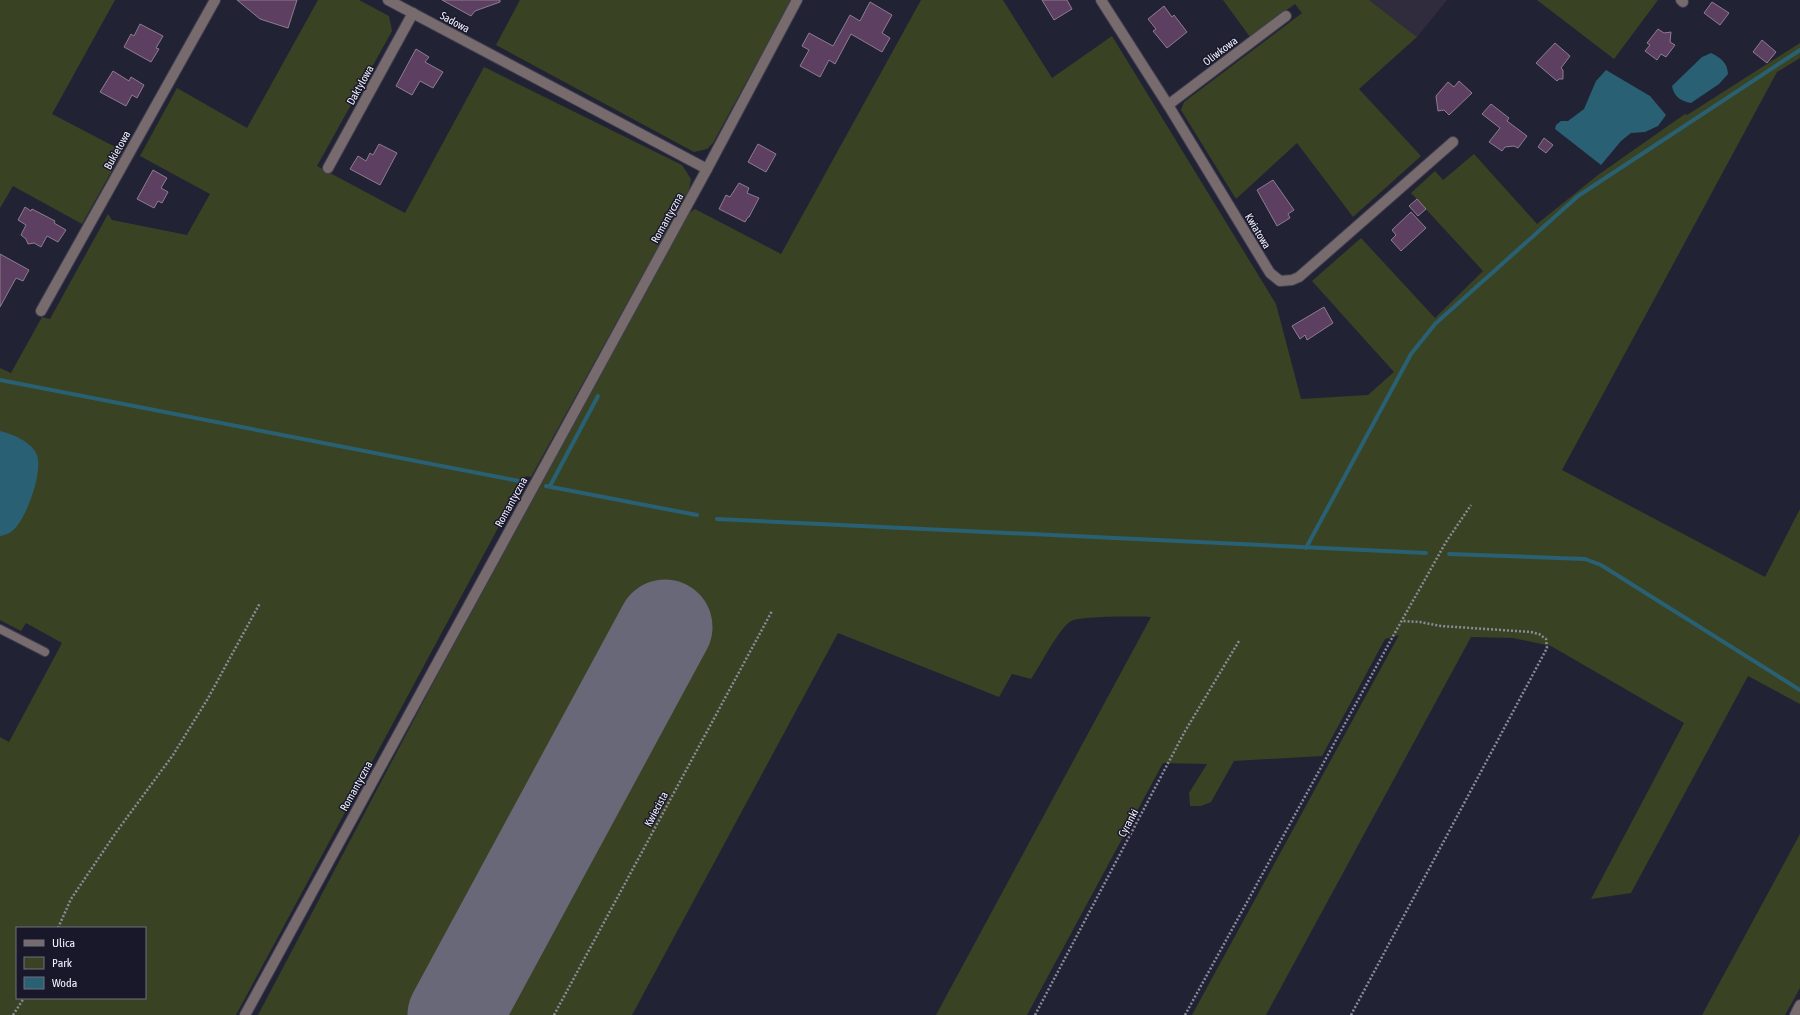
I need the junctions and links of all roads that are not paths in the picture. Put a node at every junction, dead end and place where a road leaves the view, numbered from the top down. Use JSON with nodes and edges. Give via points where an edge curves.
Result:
{"nodes":[{"id":1,"x":215,"y":0,"type":"edge"},
{"id":2,"x":388,"y":0,"type":"edge"},
{"id":3,"x":797,"y":0,"type":"edge"},
{"id":4,"x":1101,"y":0,"type":"edge"},
{"id":5,"x":413,"y":13,"type":"junction"},
{"id":6,"x":1286,"y":16,"type":"dead end"},
{"id":7,"x":1168,"y":105,"type":"junction"},
{"id":8,"x":1453,"y":142,"type":"dead end"},
{"id":9,"x":328,"y":168,"type":"dead end"},
{"id":10,"x":707,"y":169,"type":"junction"},
{"id":11,"x":41,"y":312,"type":"dead end"},
{"id":12,"x":0,"y":629,"type":"edge"},
{"id":13,"x":45,"y":652,"type":"dead end"},
{"id":14,"x":1800,"y":1005,"type":"edge"},
{"id":15,"x":245,"y":1015,"type":"edge"},
{"id":16,"x":1795,"y":1015,"type":"edge"}],
"edges":[{"from":1,"to":11,"type":"street","name":"Bukietowa"},
{"from":2,"to":5,"type":"street","name":"Sadowa"},
{"from":3,"to":10,"type":"street","name":"Romantyczna"},
{"from":4,"to":7,"type":"street","name":"Kwiatowa"},
{"from":5,"to":9,"type":"street","name":"Daktylowa"},
{"from":5,"to":10,"type":"street","name":"Sadowa"},
{"from":6,"to":7,"type":"street","name":"Oliwkowa"},
{"from":7,"to":8,"type":"street","name":"Kwiatowa","via":[[1270,273],[1280,281],[1292,280],[1298,276]]},
{"from":10,"to":15,"type":"street","name":"Romantyczna"},
{"from":12,"to":13,"type":"lane"},
{"from":14,"to":16,"type":"street"}]}
